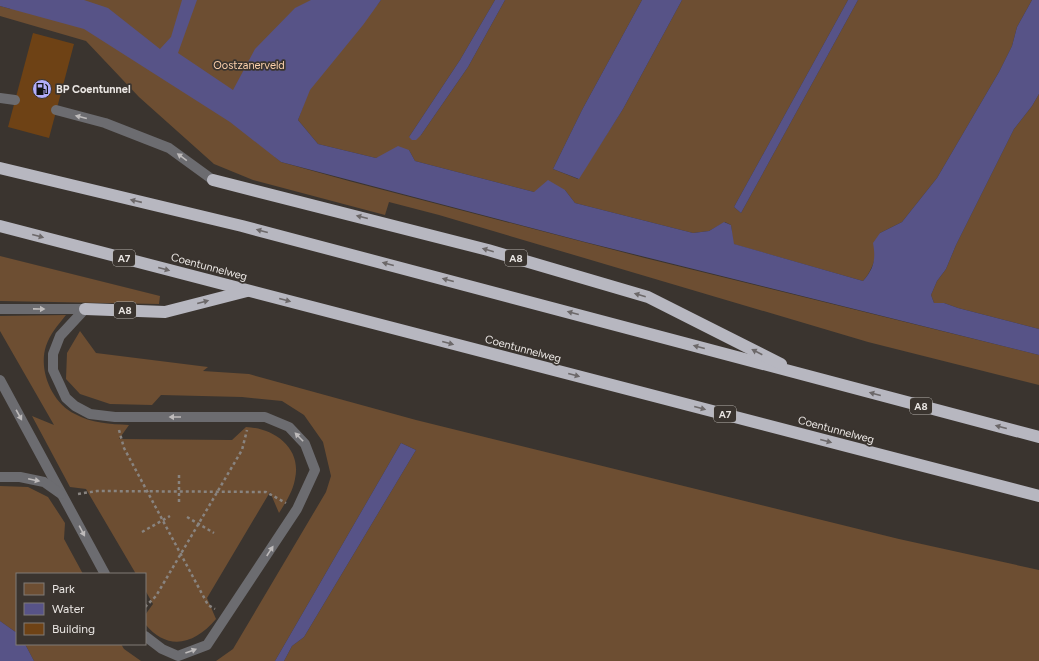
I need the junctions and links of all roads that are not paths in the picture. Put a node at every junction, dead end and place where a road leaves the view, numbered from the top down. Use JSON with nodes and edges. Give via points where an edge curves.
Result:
{"nodes":[{"id":1,"x":0,"y":98,"type":"edge"},
{"id":2,"x":15,"y":100,"type":"dead end"},
{"id":3,"x":56,"y":110,"type":"dead end"},
{"id":4,"x":0,"y":168,"type":"edge"},
{"id":5,"x":213,"y":180,"type":"joint"},
{"id":6,"x":0,"y":226,"type":"edge"},
{"id":7,"x":247,"y":290,"type":"junction"},
{"id":8,"x":0,"y":309,"type":"edge"},
{"id":9,"x":85,"y":309,"type":"junction"},
{"id":10,"x":804,"y":376,"type":"junction"},
{"id":11,"x":0,"y":380,"type":"edge"},
{"id":12,"x":1039,"y":437,"type":"edge"},
{"id":13,"x":0,"y":477,"type":"edge"},
{"id":14,"x":64,"y":496,"type":"junction"},
{"id":15,"x":1039,"y":496,"type":"edge"},
{"id":16,"x":104,"y":573,"type":"edge"},
{"id":17,"x":146,"y":637,"type":"edge"}],
"edges":[{"from":1,"to":2,"type":"lane"},
{"from":5,"to":3,"type":"lane","number":"A8","one_way":true,"via":[[169,148],[105,123]]},
{"from":10,"to":4,"type":"highway","number":"A8","one_way":true,"via":[[242,226]]},
{"from":10,"to":5,"type":"highway","number":"A8","one_way":true,"via":[[648,297],[488,250]]},
{"from":6,"to":7,"type":"highway","name":"Coentunnelweg","number":"A7","one_way":true},
{"from":9,"to":7,"type":"highway","number":"A8","one_way":true,"via":[[165,312]]},
{"from":7,"to":15,"type":"highway","name":"Coentunnelweg","number":"A7","one_way":true},
{"from":8,"to":9,"type":"lane","number":"A8","one_way":true},
{"from":17,"to":9,"type":"lane","one_way":true,"via":[[162,649],[178,656],[207,645],[297,510],[315,470],[305,444],[289,427],[265,417],[115,417],[90,414],[76,406],[66,398],[53,370],[53,354],[60,336]]},
{"from":12,"to":10,"type":"highway","number":"A8","one_way":true},
{"from":11,"to":14,"type":"lane","one_way":true},
{"from":13,"to":14,"type":"lane","one_way":true,"via":[[20,477],[44,482]]},
{"from":14,"to":16,"type":"lane","one_way":true}]}
